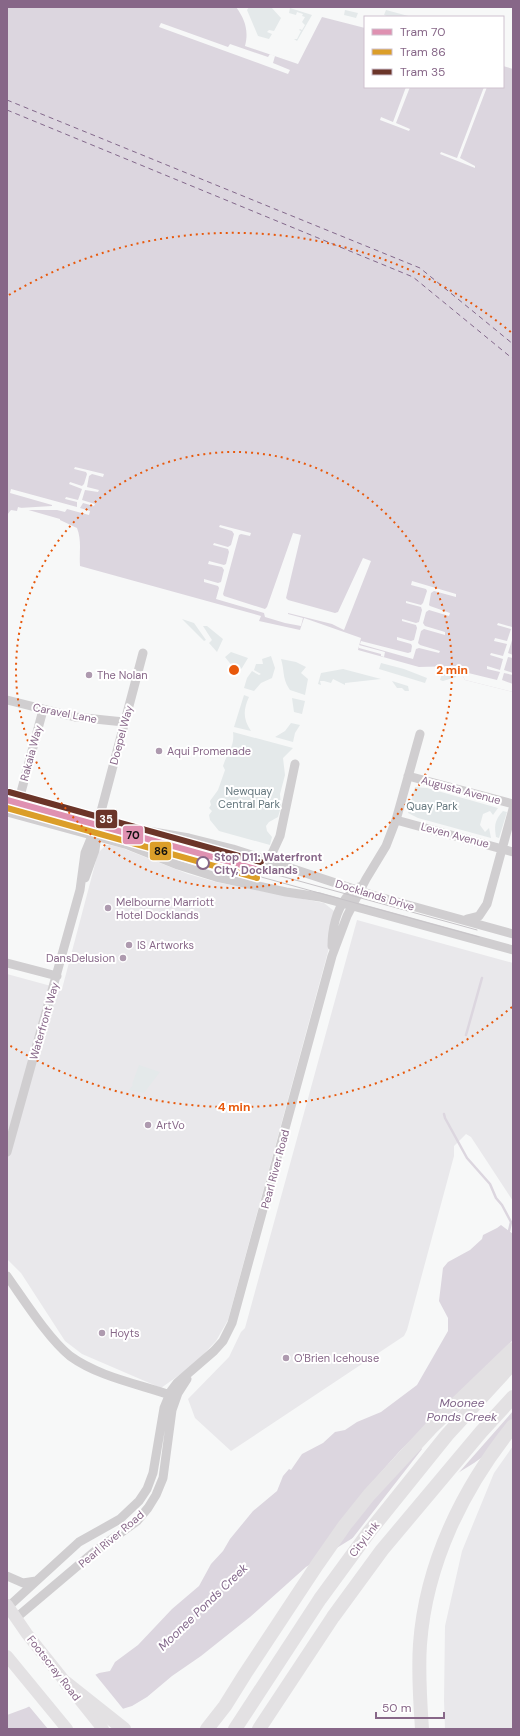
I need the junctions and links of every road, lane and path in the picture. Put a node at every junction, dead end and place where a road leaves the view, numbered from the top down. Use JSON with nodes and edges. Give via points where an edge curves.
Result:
{"nodes":[{"id":1,"x":143,"y":652,"type":"dead end"},
{"id":2,"x":7,"y":700,"type":"edge"},
{"id":3,"x":43,"y":710,"type":"junction"},
{"id":4,"x":124,"y":722,"type":"junction"},
{"id":5,"x":420,"y":734,"type":"dead end"},
{"id":6,"x":295,"y":764,"type":"dead end"},
{"id":7,"x":408,"y":776,"type":"junction"},
{"id":8,"x":7,"y":792,"type":"edge"},
{"id":9,"x":20,"y":796,"type":"junction"},
{"id":10,"x":513,"y":804,"type":"edge"},
{"id":11,"x":513,"y":809,"type":"edge"},
{"id":12,"x":7,"y":812,"type":"edge"},
{"id":13,"x":99,"y":819,"type":"junction"},
{"id":14,"x":396,"y":820,"type":"junction"},
{"id":15,"x":95,"y":836,"type":"junction"},
{"id":16,"x":502,"y":848,"type":"junction"},
{"id":17,"x":513,"y":852,"type":"edge"},
{"id":18,"x":269,"y":860,"type":"junction"},
{"id":19,"x":358,"y":890,"type":"junction"},
{"id":20,"x":343,"y":904,"type":"junction"},
{"id":21,"x":488,"y":904,"type":"junction"},
{"id":22,"x":352,"y":906,"type":"junction"},
{"id":23,"x":461,"y":920,"type":"junction"},
{"id":24,"x":507,"y":932,"type":"edge"},
{"id":25,"x":507,"y":948,"type":"edge"},
{"id":26,"x":332,"y":956,"type":"junction"},
{"id":27,"x":7,"y":963,"type":"edge"},
{"id":28,"x":57,"y":976,"type":"junction"},
{"id":29,"x":7,"y":1152,"type":"edge"},
{"id":30,"x":7,"y":1276,"type":"edge"},
{"id":31,"x":513,"y":1349,"type":"edge"},
{"id":32,"x":513,"y":1363,"type":"edge"},
{"id":33,"x":173,"y":1396,"type":"junction"},
{"id":34,"x":513,"y":1397,"type":"edge"},
{"id":35,"x":513,"y":1426,"type":"edge"},
{"id":36,"x":7,"y":1576,"type":"edge"},
{"id":37,"x":37,"y":1580,"type":"junction"},
{"id":38,"x":7,"y":1607,"type":"edge"},
{"id":39,"x":11,"y":1621,"type":"edge"},
{"id":40,"x":10,"y":1660,"type":"edge"},
{"id":41,"x":66,"y":1683,"type":"junction"},
{"id":42,"x":122,"y":1727,"type":"edge"},
{"id":43,"x":67,"y":1729,"type":"edge"},
{"id":44,"x":103,"y":1729,"type":"edge"},
{"id":45,"x":207,"y":1729,"type":"edge"},
{"id":46,"x":235,"y":1729,"type":"edge"},
{"id":47,"x":260,"y":1729,"type":"edge"},
{"id":48,"x":422,"y":1729,"type":"edge"}],
"edges":[{"from":1,"to":4,"type":"street","name":"Doepel Way"},
{"from":2,"to":3,"type":"street","name":"Caravel Lane"},
{"from":3,"to":4,"type":"street","name":"Caravel Lane","via":[[90,720]]},
{"from":3,"to":9,"type":"street","name":"Rakaia Way"},
{"from":4,"to":13,"type":"street","name":"Doepel Way"},
{"from":5,"to":7,"type":"street","name":"Pearl River Road"},
{"from":6,"to":18,"type":"street","via":[[280,836]]},
{"from":7,"to":10,"type":"street","name":"Augusta Avenue"},
{"from":7,"to":14,"type":"street","name":"Pearl River Road"},
{"from":8,"to":9,"type":"street","name":"Docklands Drive"},
{"from":9,"to":13,"type":"street","name":"Docklands Drive"},
{"from":11,"to":16,"type":"street"},
{"from":12,"to":15,"type":"street","name":"Docklands Drive"},
{"from":13,"to":15,"type":"street","name":"Waterfront Way"},
{"from":13,"to":18,"type":"street","name":"Docklands Drive","via":[[130,828],[194,839]]},
{"from":14,"to":16,"type":"street","name":"Leven Avenue"},
{"from":14,"to":19,"type":"street","name":"Pearl River Road","via":[[386,846]]},
{"from":15,"to":20,"type":"street","name":"Docklands Drive","via":[[133,846],[216,877]]},
{"from":15,"to":28,"type":"street","name":"Waterfront Way","via":[[95,850],[80,890]]},
{"from":16,"to":17,"type":"street","name":"Leven Avenue"},
{"from":16,"to":21,"type":"street"},
{"from":18,"to":19,"type":"street","name":"Docklands Drive"},
{"from":19,"to":20,"type":"street","name":"Pearl River Road","via":[[348,896]]},
{"from":19,"to":22,"type":"street","name":"Pearl River Road"},
{"from":19,"to":23,"type":"street","name":"Docklands Drive"},
{"from":20,"to":22,"type":"street","name":"Docklands Drive"},
{"from":20,"to":26,"type":"street","name":"Pearl River Road","via":[[333,932]]},
{"from":21,"to":23,"type":"street","via":[[477,918]]},
{"from":21,"to":24,"type":"street","via":[[489,922]]},
{"from":22,"to":25,"type":"street","name":"Docklands Drive"},
{"from":22,"to":26,"type":"street","name":"Pearl River Road"},
{"from":23,"to":24,"type":"street","name":"Docklands Drive"},
{"from":24,"to":25,"type":"street"},
{"from":26,"to":33,"type":"street","name":"Pearl River Road","via":[[234,1318],[223,1341],[177,1383]]},
{"from":27,"to":28,"type":"street"},
{"from":28,"to":29,"type":"street","name":"Waterfront Way"},
{"from":30,"to":33,"type":"street","via":[[56,1342],[70,1355],[110,1376]]},
{"from":31,"to":45,"type":"highway","via":[[431,1428],[370,1494],[320,1560],[225,1706]]},
{"from":32,"to":46,"type":"highway","name":"CityLink","via":[[448,1435],[369,1532],[320,1599]]},
{"from":33,"to":37,"type":"street","name":"Pearl River Road","via":[[163,1415],[153,1473],[143,1495],[127,1513],[79,1542]]},
{"from":33,"to":39,"type":"street","name":"Pearl River Road","via":[[163,1478],[148,1508],[132,1524]]},
{"from":34,"to":47,"type":"highway","name":"CityLink","via":[[382,1550],[333,1617]]},
{"from":35,"to":48,"type":"highway","via":[[472,1484],[453,1520],[437,1562],[420,1642]]},
{"from":36,"to":37,"type":"street","via":[[23,1583]]},
{"from":37,"to":38,"type":"street","name":"Pearl River Road"},
{"from":38,"to":39,"type":"main road","name":"Footscray Road"},
{"from":39,"to":41,"type":"main road","name":"Footscray Road","via":[[37,1646]]},
{"from":40,"to":43,"type":"main road"},
{"from":41,"to":42,"type":"highway"},
{"from":41,"to":44,"type":"main road","name":"Footscray Road"}]}
